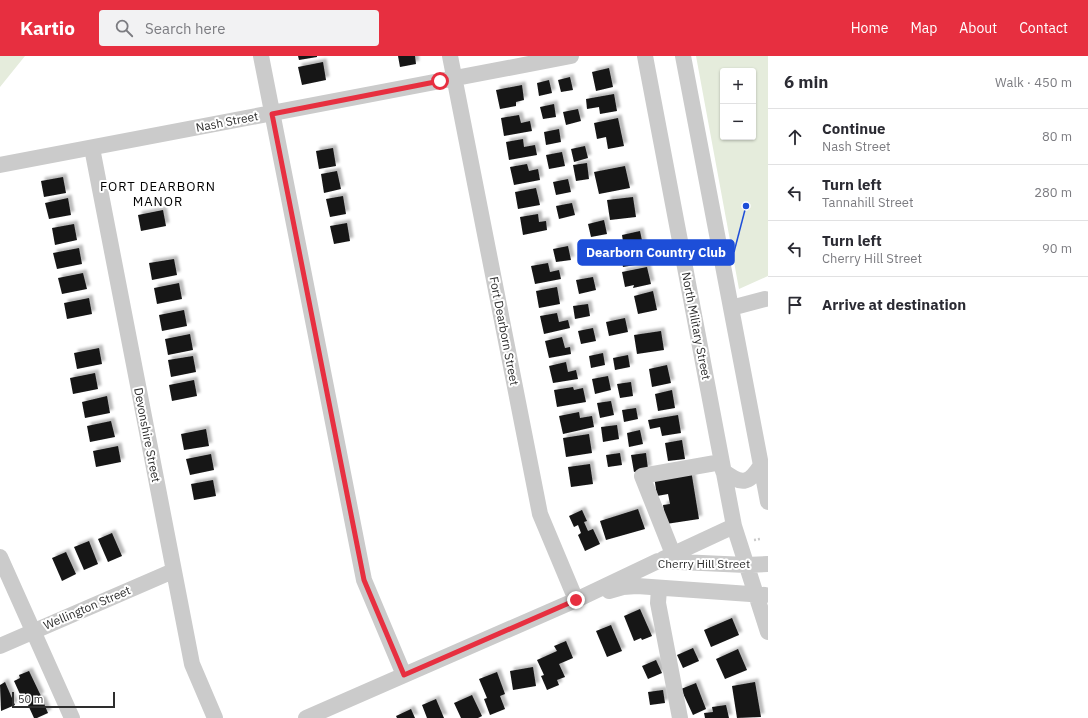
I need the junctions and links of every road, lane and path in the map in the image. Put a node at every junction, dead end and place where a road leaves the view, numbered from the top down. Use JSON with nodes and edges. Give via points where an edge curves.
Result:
{"nodes":[{"id":1,"x":261,"y":56,"type":"edge"},
{"id":2,"x":450,"y":56,"type":"edge"},
{"id":3,"x":571,"y":56,"type":"edge"},
{"id":4,"x":645,"y":56,"type":"edge"},
{"id":5,"x":683,"y":56,"type":"edge"},
{"id":6,"x":454,"y":78,"type":"junction"},
{"id":7,"x":272,"y":114,"type":"junction"},
{"id":8,"x":92,"y":148,"type":"junction"},
{"id":9,"x":0,"y":165,"type":"edge"},
{"id":10,"x":765,"y":298,"type":"dead end"},
{"id":11,"x":731,"y":308,"type":"junction"},
{"id":12,"x":722,"y":467,"type":"junction"},
{"id":13,"x":764,"y":475,"type":"edge"},
{"id":14,"x":768,"y":502,"type":"edge"},
{"id":15,"x":734,"y":526,"type":"junction"},
{"id":16,"x":760,"y":539,"type":"dead end"},
{"id":17,"x":754,"y":540,"type":"dead end"},
{"id":18,"x":673,"y":554,"type":"junction"},
{"id":19,"x":0,"y":557,"type":"edge"},
{"id":20,"x":658,"y":561,"type":"junction"},
{"id":21,"x":768,"y":564,"type":"edge"},
{"id":22,"x":746,"y":565,"type":"junction"},
{"id":23,"x":173,"y":571,"type":"junction"},
{"id":24,"x":659,"y":588,"type":"junction"},
{"id":25,"x":762,"y":595,"type":"edge"},
{"id":26,"x":576,"y":600,"type":"junction"},
{"id":27,"x":33,"y":632,"type":"junction"},
{"id":28,"x":768,"y":632,"type":"edge"},
{"id":29,"x":0,"y":646,"type":"edge"},
{"id":30,"x":404,"y":675,"type":"junction"},
{"id":31,"x":72,"y":718,"type":"edge"},
{"id":32,"x":215,"y":718,"type":"edge"},
{"id":33,"x":306,"y":718,"type":"edge"},
{"id":34,"x":680,"y":718,"type":"edge"}],
"edges":[{"from":1,"to":7,"type":"street"},
{"from":2,"to":6,"type":"street","name":"Fort Dearborn Street"},
{"from":3,"to":6,"type":"street","name":"Nash Street"},
{"from":4,"to":12,"type":"street","name":"North Military Street"},
{"from":5,"to":11,"type":"street"},
{"from":6,"to":7,"type":"street","name":"Nash Street"},
{"from":6,"to":26,"type":"street","name":"Fort Dearborn Street","via":[[540,514]]},
{"from":7,"to":8,"type":"street","name":"Nash Street"},
{"from":7,"to":30,"type":"street","via":[[364,580]]},
{"from":8,"to":9,"type":"street","name":"Nash Street"},
{"from":8,"to":23,"type":"street","name":"Devonshire Street"},
{"from":10,"to":11,"type":"street"},
{"from":11,"to":13,"type":"street"},
{"from":12,"to":13,"type":"street","via":[[736,480],[745,482],[754,476]]},
{"from":12,"to":15,"type":"street","name":"North Military Street"},
{"from":12,"to":18,"type":"street","via":[[642,476]]},
{"from":13,"to":14,"type":"street"},
{"from":15,"to":18,"type":"street"},
{"from":15,"to":22,"type":"street","name":"North Military Street"},
{"from":16,"to":17,"type":"path"},
{"from":18,"to":20,"type":"street"},
{"from":19,"to":27,"type":"street"},
{"from":20,"to":22,"type":"street","name":"Cherry Hill Street"},
{"from":20,"to":26,"type":"street","name":"Cherry Hill Street"},
{"from":21,"to":22,"type":"street","name":"Cherry Hill Street"},
{"from":22,"to":25,"type":"street","name":"North Military Street"},
{"from":23,"to":27,"type":"street","name":"Wellington Street"},
{"from":23,"to":32,"type":"street","name":"Devonshire Street","via":[[192,664]]},
{"from":24,"to":25,"type":"street","name":"Cherry Hill Street"},
{"from":24,"to":26,"type":"street","name":"Cherry Hill Street","via":[[623,587]]},
{"from":24,"to":34,"type":"street","via":[[658,603]]},
{"from":25,"to":28,"type":"street","name":"North Military Street"},
{"from":26,"to":30,"type":"street","name":"Cherry Hill Street"},
{"from":27,"to":29,"type":"street","name":"Wellington Street"},
{"from":27,"to":31,"type":"street"},
{"from":30,"to":33,"type":"street","name":"Cherry Hill Street"}]}
